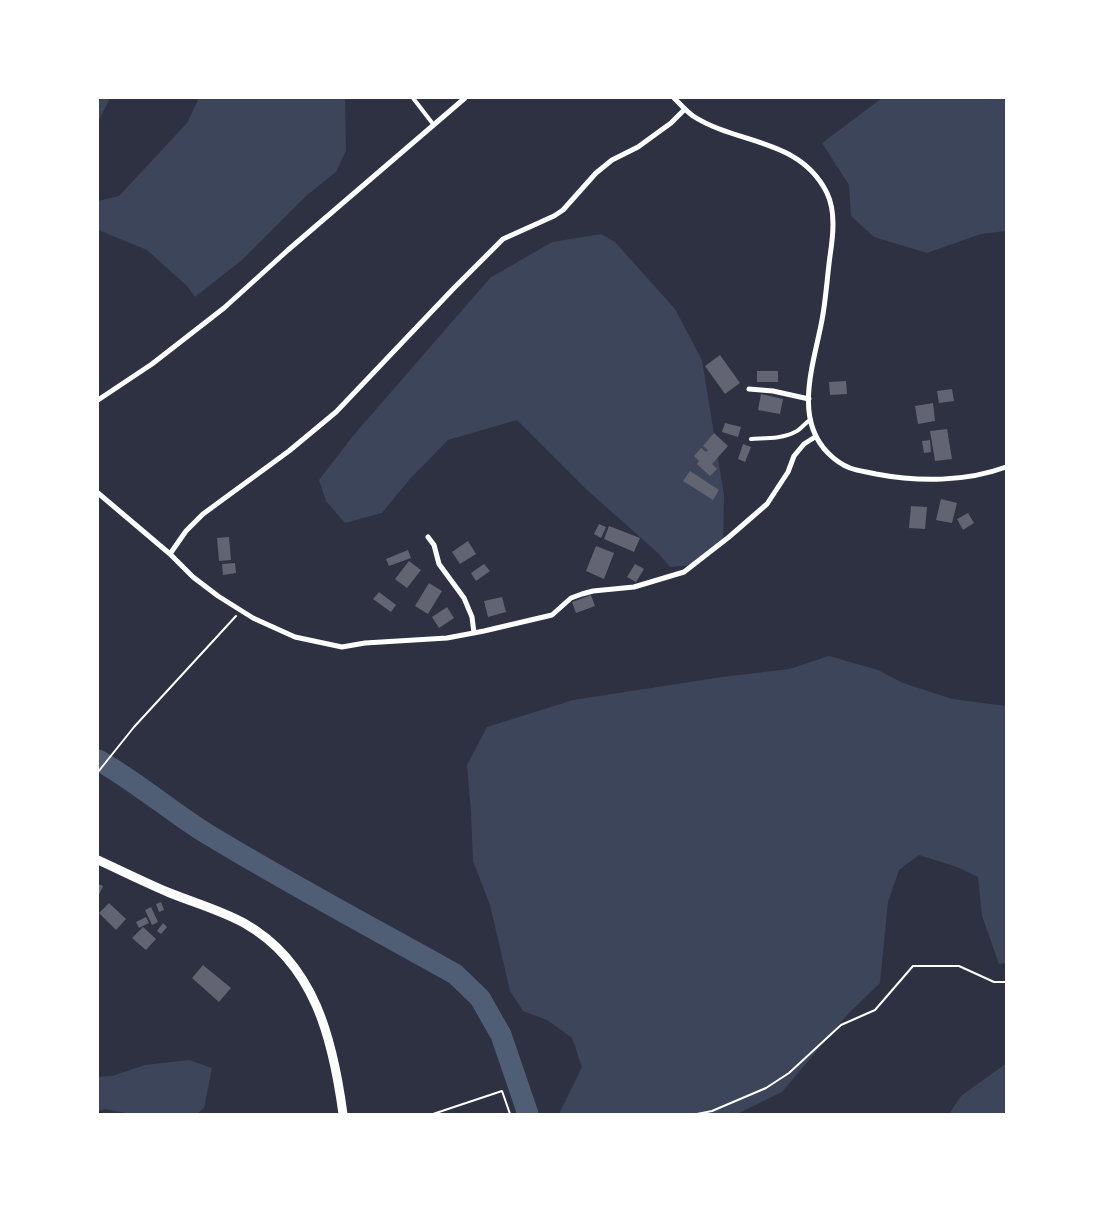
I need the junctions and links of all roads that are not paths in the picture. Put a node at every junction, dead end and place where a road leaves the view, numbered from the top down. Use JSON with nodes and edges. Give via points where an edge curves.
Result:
{"nodes":[{"id":1,"x":413,"y":98,"type":"edge"},
{"id":2,"x":466,"y":98,"type":"edge"},
{"id":3,"x":674,"y":98,"type":"edge"},
{"id":4,"x":685,"y":109,"type":"junction"},
{"id":5,"x":433,"y":124,"type":"junction"},
{"id":6,"x":749,"y":389,"type":"dead end"},
{"id":7,"x":809,"y":399,"type":"junction"},
{"id":8,"x":98,"y":400,"type":"edge"},
{"id":9,"x":810,"y":420,"type":"junction"},
{"id":10,"x":815,"y":437,"type":"junction"},
{"id":11,"x":751,"y":439,"type":"dead end"},
{"id":12,"x":1006,"y":467,"type":"edge"},
{"id":13,"x":98,"y":493,"type":"edge"},
{"id":14,"x":428,"y":537,"type":"dead end"},
{"id":15,"x":170,"y":554,"type":"junction"},
{"id":16,"x":474,"y":633,"type":"junction"},
{"id":17,"x":98,"y":860,"type":"edge"},
{"id":18,"x":343,"y":1114,"type":"edge"}],
"edges":[{"from":1,"to":5,"type":"lane"},
{"from":2,"to":5,"type":"street"},
{"from":3,"to":4,"type":"street"},
{"from":4,"to":7,"type":"street","via":[[718,129],[783,150],[804,163],[828,195],[833,230],[822,319],[810,371]]},
{"from":4,"to":15,"type":"street","via":[[638,147],[612,160],[596,173],[563,210],[503,239],[336,412],[203,514]]},
{"from":5,"to":8,"type":"street","via":[[224,308],[152,364]]},
{"from":6,"to":7,"type":"street"},
{"from":7,"to":9,"type":"street"},
{"from":9,"to":10,"type":"street"},
{"from":9,"to":11,"type":"lane","via":[[797,432],[785,436]]},
{"from":10,"to":12,"type":"street","via":[[831,456],[849,468],[887,476],[964,477]]},
{"from":10,"to":16,"type":"street","via":[[794,456],[788,472],[767,504],[684,572],[634,587],[582,594],[571,598],[552,615]]},
{"from":13,"to":15,"type":"street"},
{"from":14,"to":16,"type":"street","via":[[434,545],[439,564],[464,598]]},
{"from":15,"to":16,"type":"street","via":[[192,577],[239,609],[295,637],[342,647]]},
{"from":17,"to":18,"type":"street","via":[[228,915],[272,944],[304,982],[318,1009],[334,1054]]}]}
